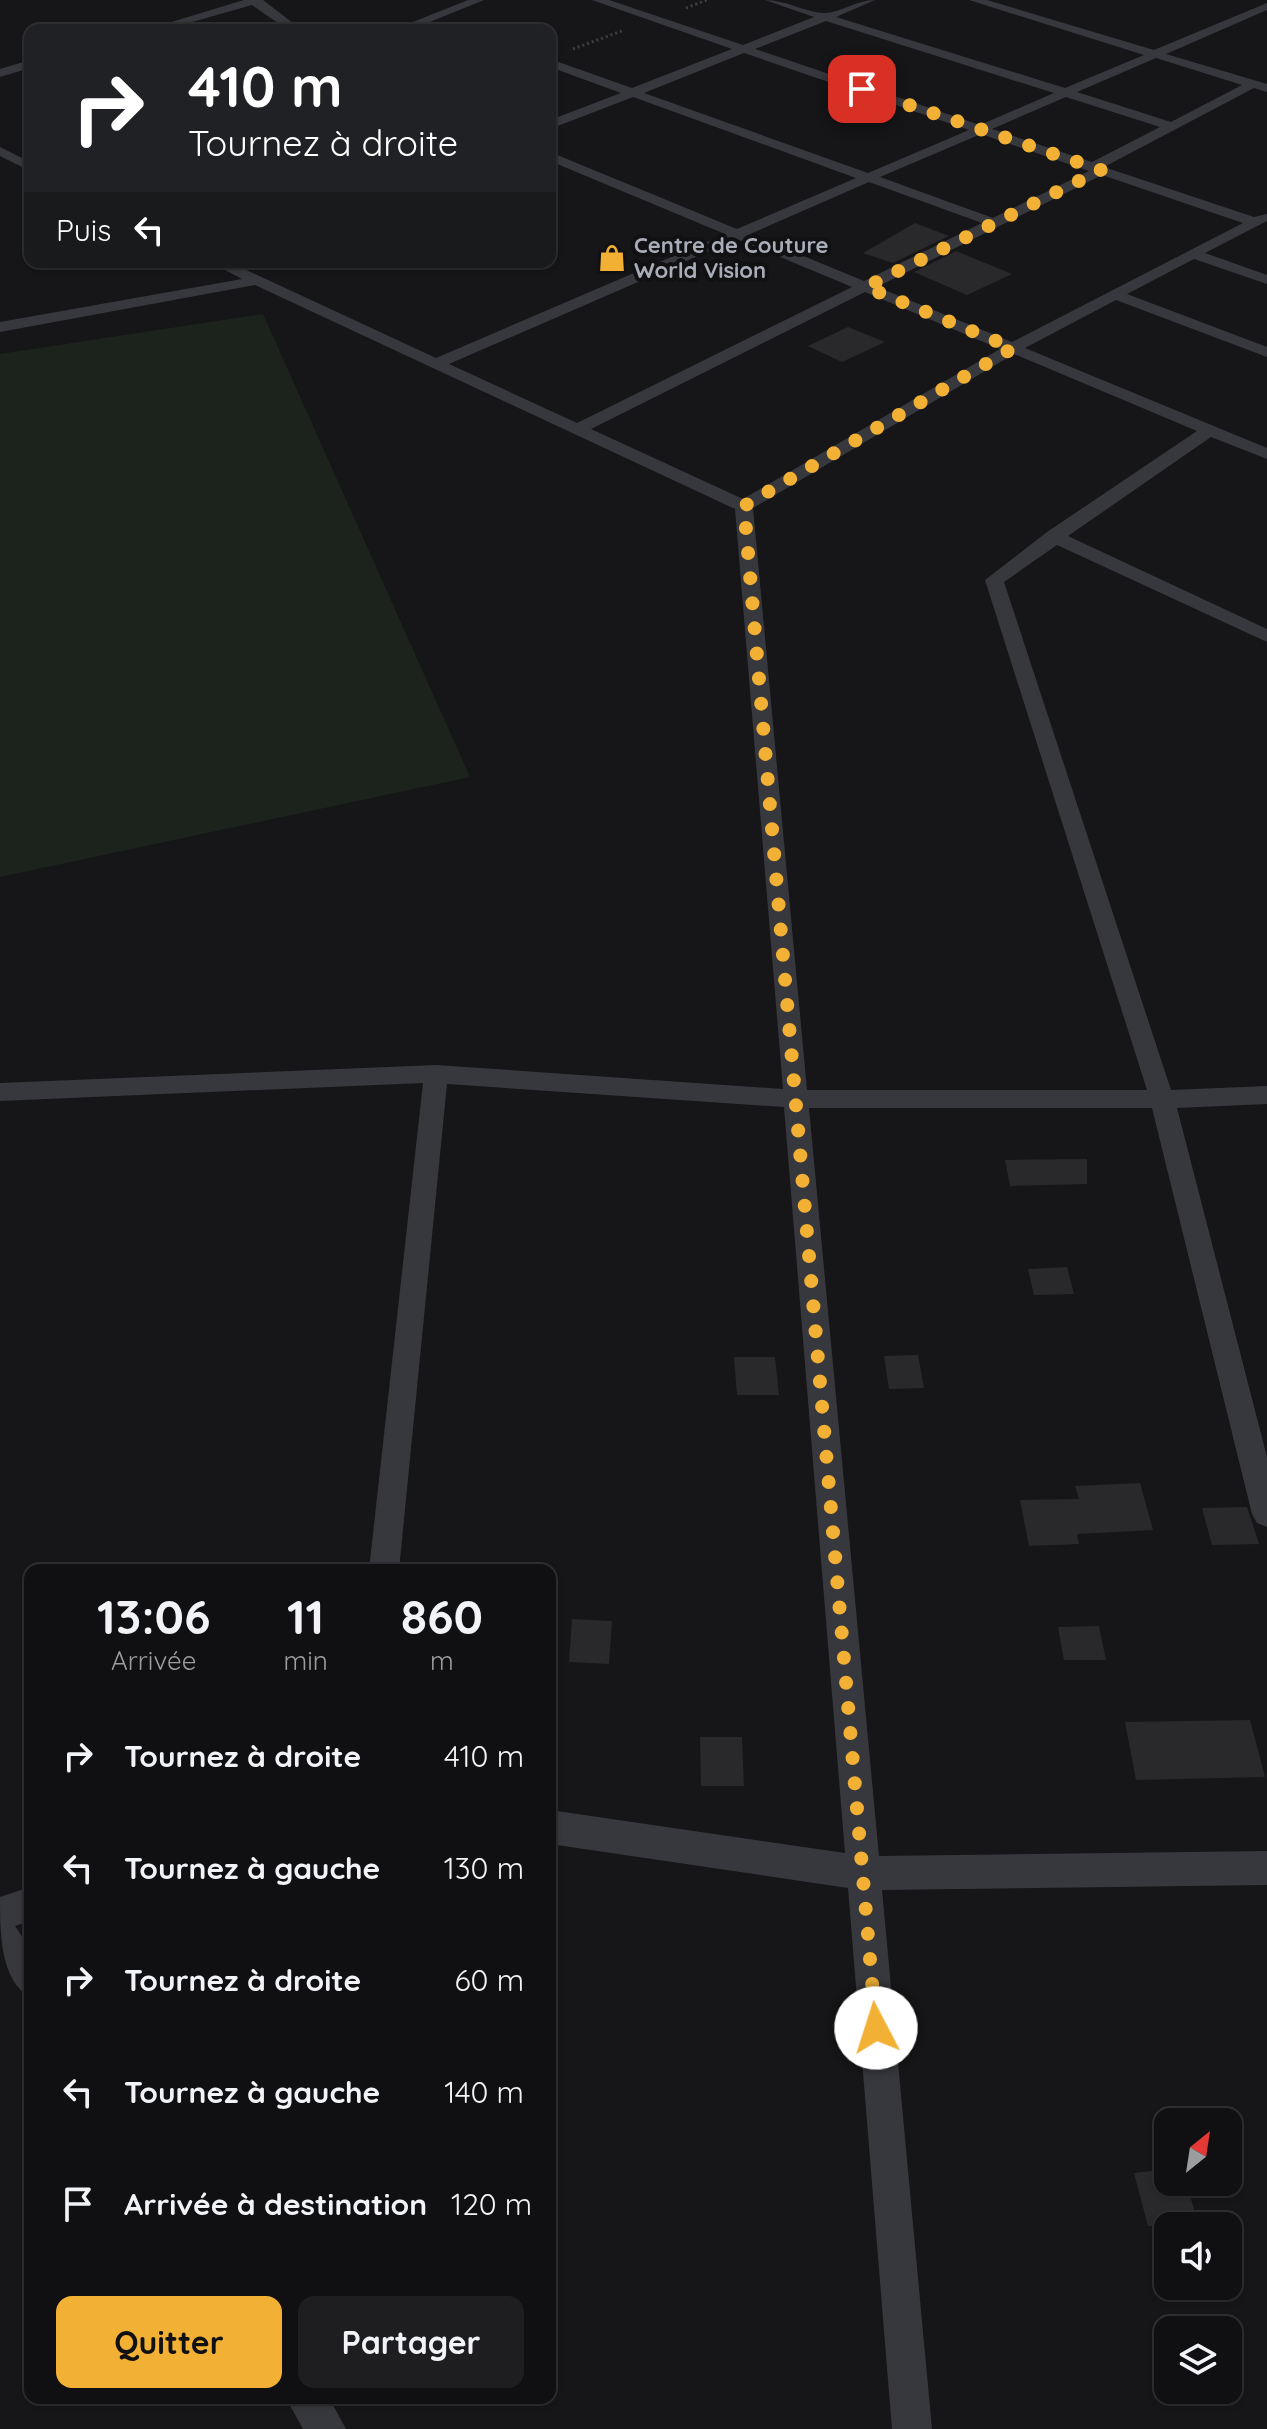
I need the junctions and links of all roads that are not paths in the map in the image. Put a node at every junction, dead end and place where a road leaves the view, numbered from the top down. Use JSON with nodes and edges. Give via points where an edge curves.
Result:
{"nodes":[{"id":1,"x":255,"y":0,"type":"edge"},
{"id":2,"x":478,"y":0,"type":"edge"},
{"id":3,"x":598,"y":0,"type":"edge"},
{"id":4,"x":771,"y":0,"type":"edge"},
{"id":5,"x":869,"y":0,"type":"edge"},
{"id":6,"x":975,"y":0,"type":"edge"},
{"id":7,"x":1267,"y":6,"type":"edge"},
{"id":8,"x":825,"y":17,"type":"junction"},
{"id":9,"x":172,"y":24,"type":"edge"},
{"id":10,"x":288,"y":24,"type":"edge"},
{"id":11,"x":415,"y":24,"type":"edge"},
{"id":12,"x":744,"y":49,"type":"junction"},
{"id":13,"x":1156,"y":54,"type":"junction"},
{"id":14,"x":556,"y":65,"type":"edge"},
{"id":15,"x":24,"y":66,"type":"edge"},
{"id":16,"x":0,"y":73,"type":"edge"},
{"id":17,"x":1260,"y":86,"type":"edge"},
{"id":18,"x":634,"y":93,"type":"junction"},
{"id":19,"x":1066,"y":93,"type":"junction"},
{"id":20,"x":556,"y":123,"type":"edge"},
{"id":21,"x":1171,"y":126,"type":"junction"},
{"id":22,"x":981,"y":130,"type":"junction"},
{"id":23,"x":0,"y":151,"type":"edge"},
{"id":24,"x":556,"y":158,"type":"edge"},
{"id":25,"x":24,"y":161,"type":"edge"},
{"id":26,"x":24,"y":162,"type":"edge"},
{"id":27,"x":0,"y":167,"type":"edge"},
{"id":28,"x":1097,"y":168,"type":"junction"},
{"id":29,"x":868,"y":178,"type":"junction"},
{"id":30,"x":1261,"y":219,"type":"edge"},
{"id":31,"x":994,"y":223,"type":"junction"},
{"id":32,"x":739,"y":234,"type":"junction"},
{"id":33,"x":1193,"y":254,"type":"junction"},
{"id":34,"x":229,"y":268,"type":"edge"},
{"id":35,"x":1267,"y":280,"type":"edge"},
{"id":36,"x":255,"y":281,"type":"junction"},
{"id":37,"x":866,"y":287,"type":"junction"},
{"id":38,"x":1115,"y":295,"type":"junction"},
{"id":39,"x":0,"y":327,"type":"edge"},
{"id":40,"x":1013,"y":348,"type":"junction"},
{"id":41,"x":1267,"y":352,"type":"edge"},
{"id":42,"x":435,"y":364,"type":"junction"},
{"id":43,"x":575,"y":430,"type":"junction"},
{"id":44,"x":1210,"y":430,"type":"junction"},
{"id":45,"x":1267,"y":454,"type":"edge"},
{"id":46,"x":744,"y":506,"type":"junction"},
{"id":47,"x":1053,"y":536,"type":"junction"},
{"id":48,"x":1267,"y":636,"type":"edge"},
{"id":49,"x":436,"y":1074,"type":"junction"},
{"id":50,"x":0,"y":1092,"type":"edge"},
{"id":51,"x":1267,"y":1095,"type":"edge"},
{"id":52,"x":795,"y":1099,"type":"junction"},
{"id":53,"x":1162,"y":1099,"type":"junction"},
{"id":54,"x":1267,"y":1514,"type":"edge"},
{"id":55,"x":385,"y":1564,"type":"edge"},
{"id":56,"x":556,"y":1828,"type":"edge"},
{"id":57,"x":1267,"y":1868,"type":"edge"},
{"id":58,"x":863,"y":1873,"type":"junction"},
{"id":59,"x":24,"y":1906,"type":"edge"},
{"id":60,"x":0,"y":1914,"type":"edge"},
{"id":61,"x":0,"y":1934,"type":"edge"},
{"id":62,"x":24,"y":1970,"type":"edge"},
{"id":63,"x":310,"y":2404,"type":"edge"},
{"id":64,"x":326,"y":2429,"type":"edge"},
{"id":65,"x":912,"y":2429,"type":"edge"}],
"edges":[{"from":1,"to":9,"type":"street"},
{"from":1,"to":10,"type":"street"},
{"from":2,"to":11,"type":"street"},
{"from":3,"to":12,"type":"street"},
{"from":4,"to":8,"type":"street"},
{"from":5,"to":8,"type":"street"},
{"from":6,"to":13,"type":"street"},
{"from":7,"to":13,"type":"street"},
{"from":8,"to":12,"type":"street"},
{"from":8,"to":19,"type":"street"},
{"from":12,"to":18,"type":"street"},
{"from":12,"to":22,"type":"street"},
{"from":13,"to":17,"type":"street"},
{"from":13,"to":19,"type":"street"},
{"from":14,"to":18,"type":"street"},
{"from":15,"to":16,"type":"street"},
{"from":17,"to":21,"type":"street"},
{"from":18,"to":20,"type":"street"},
{"from":18,"to":29,"type":"street"},
{"from":19,"to":21,"type":"street"},
{"from":19,"to":22,"type":"street"},
{"from":21,"to":28,"type":"street"},
{"from":22,"to":28,"type":"street"},
{"from":22,"to":29,"type":"street"},
{"from":23,"to":25,"type":"street"},
{"from":24,"to":32,"type":"street"},
{"from":26,"to":27,"type":"street"},
{"from":28,"to":30,"type":"street"},
{"from":28,"to":31,"type":"street"},
{"from":29,"to":31,"type":"street"},
{"from":29,"to":32,"type":"street"},
{"from":30,"to":33,"type":"street"},
{"from":31,"to":37,"type":"street"},
{"from":32,"to":37,"type":"street"},
{"from":32,"to":42,"type":"street"},
{"from":33,"to":35,"type":"street"},
{"from":33,"to":38,"type":"street"},
{"from":34,"to":36,"type":"street"},
{"from":36,"to":39,"type":"street"},
{"from":36,"to":42,"type":"street"},
{"from":37,"to":40,"type":"street"},
{"from":37,"to":43,"type":"street"},
{"from":38,"to":40,"type":"street"},
{"from":38,"to":41,"type":"street"},
{"from":40,"to":44,"type":"street"},
{"from":40,"to":46,"type":"street"},
{"from":42,"to":43,"type":"street"},
{"from":43,"to":46,"type":"street"},
{"from":44,"to":45,"type":"street"},
{"from":44,"to":47,"type":"street"},
{"from":46,"to":52,"type":"street"},
{"from":47,"to":48,"type":"street"},
{"from":47,"to":53,"type":"street","via":[[994,580]]},
{"from":49,"to":50,"type":"street"},
{"from":49,"to":52,"type":"street"},
{"from":49,"to":55,"type":"street"},
{"from":51,"to":53,"type":"street"},
{"from":52,"to":53,"type":"street"},
{"from":52,"to":58,"type":"street"},
{"from":53,"to":54,"type":"street"},
{"from":56,"to":58,"type":"street"},
{"from":57,"to":58,"type":"street"},
{"from":58,"to":65,"type":"street"},
{"from":59,"to":60,"type":"street"},
{"from":61,"to":62,"type":"street"},
{"from":63,"to":64,"type":"street"}]}
